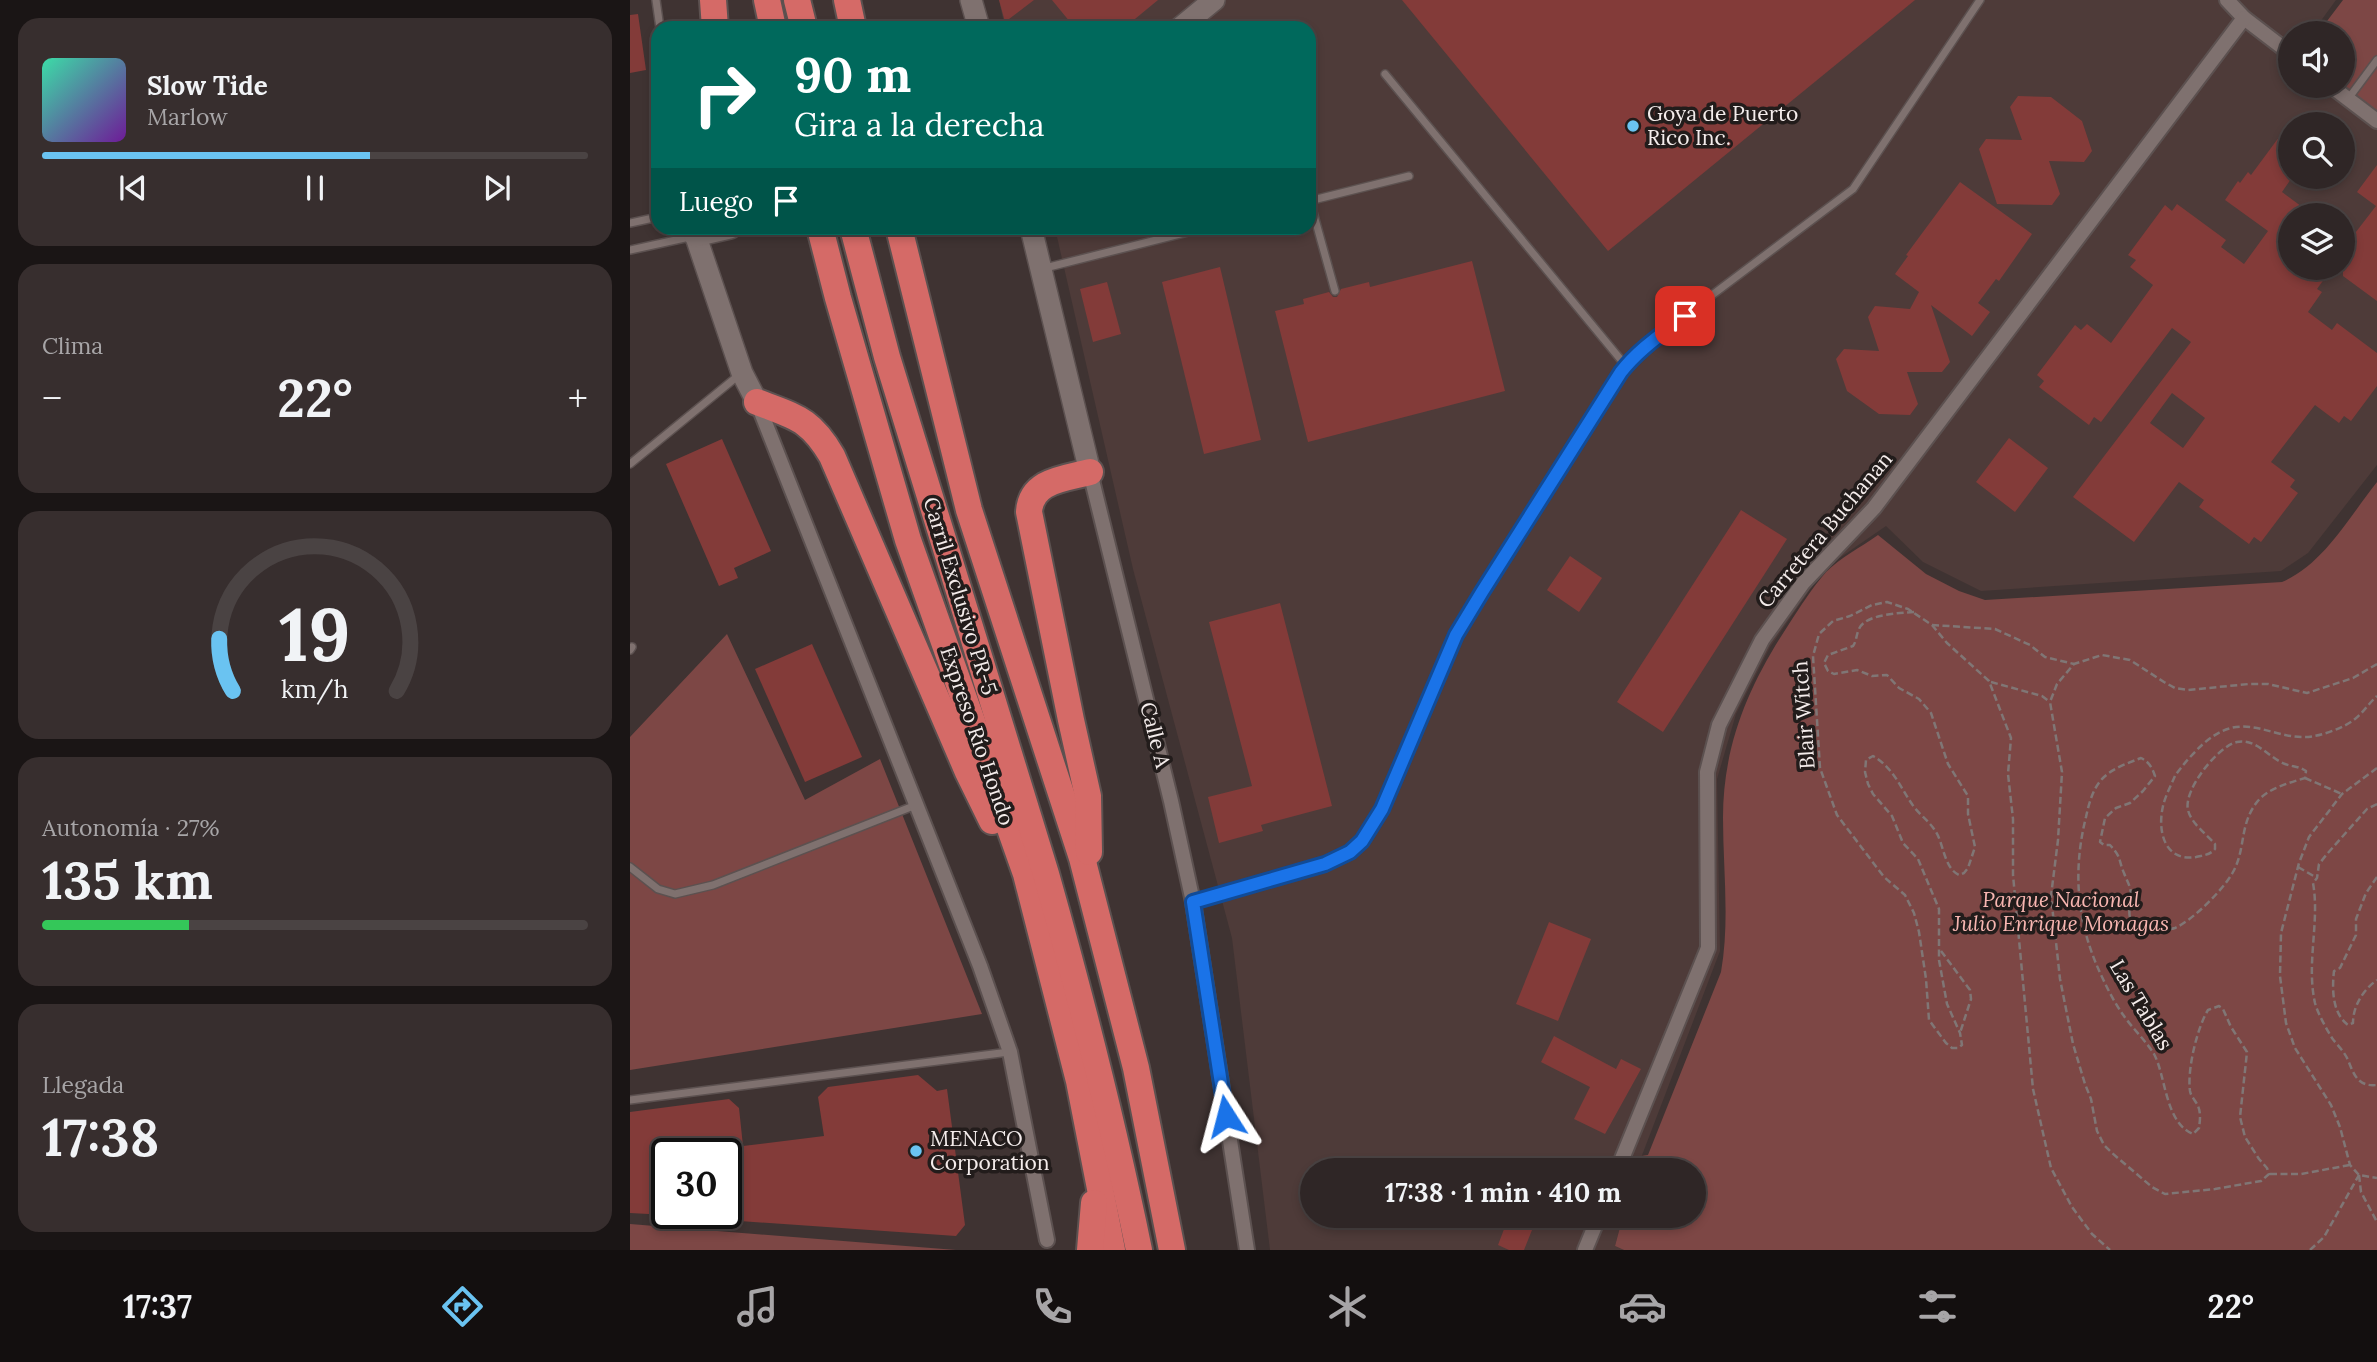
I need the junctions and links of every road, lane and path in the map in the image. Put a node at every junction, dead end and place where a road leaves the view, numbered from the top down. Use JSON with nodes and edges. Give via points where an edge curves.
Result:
{"nodes":[{"id":1,"x":656,"y":0,"type":"edge"},
{"id":2,"x":713,"y":0,"type":"edge"},
{"id":3,"x":767,"y":0,"type":"edge"},
{"id":4,"x":797,"y":0,"type":"edge"},
{"id":5,"x":847,"y":0,"type":"edge"},
{"id":6,"x":971,"y":0,"type":"edge"},
{"id":7,"x":1214,"y":0,"type":"edge"},
{"id":8,"x":1980,"y":0,"type":"edge"},
{"id":9,"x":2237,"y":7,"type":"edge"},
{"id":10,"x":659,"y":21,"type":"edge"},
{"id":11,"x":714,"y":21,"type":"edge"},
{"id":12,"x":772,"y":21,"type":"edge"},
{"id":13,"x":802,"y":21,"type":"edge"},
{"id":14,"x":852,"y":21,"type":"edge"},
{"id":15,"x":976,"y":21,"type":"edge"},
{"id":16,"x":1188,"y":21,"type":"edge"},
{"id":17,"x":2278,"y":43,"type":"edge"},
{"id":18,"x":2377,"y":60,"type":"edge"},
{"id":19,"x":1385,"y":74,"type":"dead end"},
{"id":20,"x":2348,"y":99,"type":"joint"},
{"id":21,"x":2377,"y":121,"type":"edge"},
{"id":22,"x":1409,"y":176,"type":"dead end"},
{"id":23,"x":1316,"y":199,"type":"edge"},
{"id":24,"x":651,"y":218,"type":"edge"},
{"id":25,"x":630,"y":223,"type":"edge"},
{"id":26,"x":1316,"y":223,"type":"edge"},
{"id":27,"x":683,"y":235,"type":"edge"},
{"id":28,"x":695,"y":235,"type":"edge"},
{"id":29,"x":822,"y":235,"type":"edge"},
{"id":30,"x":855,"y":235,"type":"edge"},
{"id":31,"x":902,"y":235,"type":"edge"},
{"id":32,"x":1033,"y":235,"type":"edge"},
{"id":33,"x":1176,"y":235,"type":"edge"},
{"id":34,"x":630,"y":250,"type":"edge"},
{"id":35,"x":1041,"y":269,"type":"junction"},
{"id":36,"x":1335,"y":291,"type":"dead end"},
{"id":37,"x":1626,"y":366,"type":"junction"},
{"id":38,"x":742,"y":373,"type":"junction"},
{"id":39,"x":757,"y":402,"type":"junction"},
{"id":40,"x":630,"y":464,"type":"edge"},
{"id":41,"x":1090,"y":472,"type":"junction"},
{"id":42,"x":1914,"y":612,"type":"junction"},
{"id":43,"x":1932,"y":625,"type":"junction"},
{"id":44,"x":2074,"y":664,"type":"junction"},
{"id":45,"x":2377,"y":664,"type":"edge"},
{"id":46,"x":1989,"y":681,"type":"junction"},
{"id":47,"x":2377,"y":696,"type":"edge"},
{"id":48,"x":2050,"y":702,"type":"junction"},
{"id":49,"x":2377,"y":768,"type":"edge"},
{"id":50,"x":2305,"y":778,"type":"junction"},
{"id":51,"x":2342,"y":794,"type":"junction"},
{"id":52,"x":2377,"y":804,"type":"edge"},
{"id":53,"x":916,"y":805,"type":"junction"},
{"id":54,"x":630,"y":867,"type":"edge"},
{"id":55,"x":2298,"y":867,"type":"junction"},
{"id":56,"x":1026,"y":874,"type":"junction"},
{"id":57,"x":2377,"y":877,"type":"edge"},
{"id":58,"x":2317,"y":878,"type":"junction"},
{"id":59,"x":1089,"y":889,"type":"junction"},
{"id":60,"x":1193,"y":902,"type":"junction"},
{"id":61,"x":1939,"y":949,"type":"junction"},
{"id":62,"x":2377,"y":980,"type":"edge"},
{"id":63,"x":1960,"y":1033,"type":"junction"},
{"id":64,"x":1010,"y":1052,"type":"junction"},
{"id":65,"x":2377,"y":1085,"type":"edge"},
{"id":66,"x":630,"y":1100,"type":"edge"},
{"id":67,"x":1622,"y":1158,"type":"edge"},
{"id":68,"x":2350,"y":1164,"type":"junction"},
{"id":69,"x":1097,"y":1173,"type":"junction"},
{"id":70,"x":2269,"y":1174,"type":"junction"},
{"id":71,"x":2359,"y":1175,"type":"junction"},
{"id":72,"x":2377,"y":1178,"type":"edge"},
{"id":73,"x":2377,"y":1222,"type":"edge"},
{"id":74,"x":1594,"y":1228,"type":"edge"},
{"id":75,"x":1047,"y":1240,"type":"dead end"},
{"id":76,"x":1090,"y":1250,"type":"edge"},
{"id":77,"x":1112,"y":1250,"type":"edge"},
{"id":78,"x":1139,"y":1250,"type":"edge"},
{"id":79,"x":1172,"y":1250,"type":"edge"},
{"id":80,"x":1247,"y":1250,"type":"edge"},
{"id":81,"x":1585,"y":1250,"type":"edge"},
{"id":82,"x":2110,"y":1250,"type":"edge"},
{"id":83,"x":2310,"y":1250,"type":"edge"}],
"edges":[{"from":1,"to":10,"type":"lane"},
{"from":2,"to":11,"type":"highway"},
{"from":3,"to":12,"type":"highway"},
{"from":4,"to":13,"type":"highway"},
{"from":5,"to":14,"type":"highway"},
{"from":6,"to":15,"type":"street"},
{"from":7,"to":16,"type":"street"},
{"from":8,"to":37,"type":"lane","via":[[1853,189],[1647,344]]},
{"from":9,"to":17,"type":"street"},
{"from":9,"to":67,"type":"street","name":"Carretera Buchanan","via":[[1874,508],[1803,583],[1762,640],[1719,725],[1707,772],[1708,948]]},
{"from":18,"to":20,"type":"lane"},
{"from":19,"to":37,"type":"lane"},
{"from":20,"to":21,"type":"street"},
{"from":22,"to":23,"type":"lane"},
{"from":24,"to":25,"type":"lane"},
{"from":26,"to":36,"type":"lane"},
{"from":27,"to":34,"type":"lane"},
{"from":28,"to":38,"type":"street"},
{"from":29,"to":56,"type":"highway","name":"Expreso Río Hondo","via":[[908,540]]},
{"from":30,"to":78,"type":"highway","name":"Carril Exclusivo PR-5","via":[[887,357],[1070,959]]},
{"from":31,"to":59,"type":"highway","via":[[970,510]]},
{"from":32,"to":35,"type":"street","name":"Calle A"},
{"from":33,"to":35,"type":"lane"},
{"from":35,"to":41,"type":"street","name":"Calle A"},
{"from":37,"to":60,"type":"lane","via":[[1456,635],[1382,809],[1362,841],[1325,864]]},
{"from":38,"to":39,"type":"street"},
{"from":38,"to":40,"type":"lane"},
{"from":39,"to":53,"type":"street"},
{"from":39,"to":56,"type":"highway","via":[[803,420],[815,429],[832,456],[989,816]]},
{"from":41,"to":59,"type":"highway","via":[[1043,485],[1032,496],[1029,512],[1088,796]]},
{"from":41,"to":60,"type":"street","name":"Calle A"},
{"from":42,"to":43,"type":"path","name":"Blair Witch"},
{"from":42,"to":61,"type":"path","name":"Blair Witch","via":[[1863,623],[1853,646],[1828,655],[1824,663],[1834,674],[1857,670],[1887,675],[1922,702],[1934,721],[1948,764],[1968,796],[1975,848],[1968,868],[1959,875],[1951,869],[1936,832],[1904,787],[1873,755],[1866,760],[1868,784],[1918,859],[1939,909]]},
{"from":42,"to":63,"type":"path","name":"Blair Witch","via":[[1886,602],[1872,605],[1833,621],[1819,634],[1813,656],[1820,768],[1837,815],[1884,877],[1905,895],[1914,913],[1930,1020],[1952,1048],[1962,1045]]},
{"from":43,"to":44,"type":"path","via":[[1995,629],[2045,657]]},
{"from":43,"to":46,"type":"path","name":"Blair Witch"},
{"from":44,"to":45,"type":"path","via":[[2102,655],[2130,660],[2175,688],[2259,684],[2307,693],[2353,678]]},
{"from":44,"to":48,"type":"path","via":[[2057,684]]},
{"from":46,"to":48,"type":"path"},
{"from":46,"to":82,"type":"path","via":[[2011,738],[2008,774],[2013,875],[2033,1090],[2051,1168],[2071,1207]]},
{"from":47,"to":50,"type":"path","via":[[2355,719],[2307,738],[2250,725],[2211,737],[2176,774],[2163,805],[2161,826],[2166,845],[2184,859],[2214,851],[2215,844],[2193,822],[2187,799],[2194,783],[2229,745],[2238,741],[2254,744],[2306,771]]},
{"from":48,"to":70,"type":"path","via":[[2062,772],[2051,896],[2060,979],[2097,1131],[2112,1153],[2165,1194],[2261,1181]]},
{"from":49,"to":51,"type":"path"},
{"from":50,"to":51,"type":"path"},
{"from":50,"to":70,"type":"path","name":"Las Tablas","via":[[2260,798],[2246,817],[2235,869],[2178,927],[2147,930],[2134,924],[2120,855],[2101,842],[2105,818],[2130,803],[2155,776],[2147,761],[2141,758],[2116,768],[2095,788],[2079,846],[2077,878],[2084,929],[2101,975],[2123,1015],[2160,1067],[2174,1113],[2187,1132],[2193,1134],[2199,1128],[2198,1106],[2190,1093],[2192,1066],[2204,1017],[2219,1006],[2248,1052],[2240,1117],[2245,1137]]},
{"from":51,"to":55,"type":"path","via":[[2309,837]]},
{"from":52,"to":58,"type":"path","via":[[2367,809],[2327,854],[2319,864]]},
{"from":53,"to":54,"type":"lane","via":[[713,886],[676,894],[658,890]]},
{"from":53,"to":64,"type":"street"},
{"from":55,"to":58,"type":"path"},
{"from":55,"to":68,"type":"path","via":[[2281,933],[2284,1011],[2295,1048],[2331,1105]]},
{"from":56,"to":69,"type":"highway","name":"Expreso Río Hondo","via":[[1079,1082]]},
{"from":57,"to":62,"type":"path","via":[[2356,919],[2356,935],[2340,968],[2334,971],[2333,999],[2343,1022],[2353,1023],[2359,999]]},
{"from":58,"to":65,"type":"path","via":[[2313,883],[2316,915],[2312,943],[2315,1002],[2351,1072],[2367,1086]]},
{"from":59,"to":79,"type":"highway","via":[[1136,1068]]},
{"from":60,"to":80,"type":"street","name":"Calle A"},
{"from":61,"to":63,"type":"path","name":"Blair Witch","via":[[1947,1004]]},
{"from":61,"to":63,"type":"path","via":[[1970,990]]},
{"from":64,"to":66,"type":"lane"},
{"from":64,"to":75,"type":"street"},
{"from":68,"to":70,"type":"path","via":[[2301,1174]]},
{"from":68,"to":71,"type":"path"},
{"from":69,"to":76,"type":"highway"},
{"from":69,"to":77,"type":"highway","name":"Expreso Río Hondo"},
{"from":71,"to":72,"type":"path"},
{"from":71,"to":73,"type":"path","via":[[2361,1192]]},
{"from":71,"to":83,"type":"path","via":[[2324,1237]]},
{"from":74,"to":81,"type":"street"}]}
